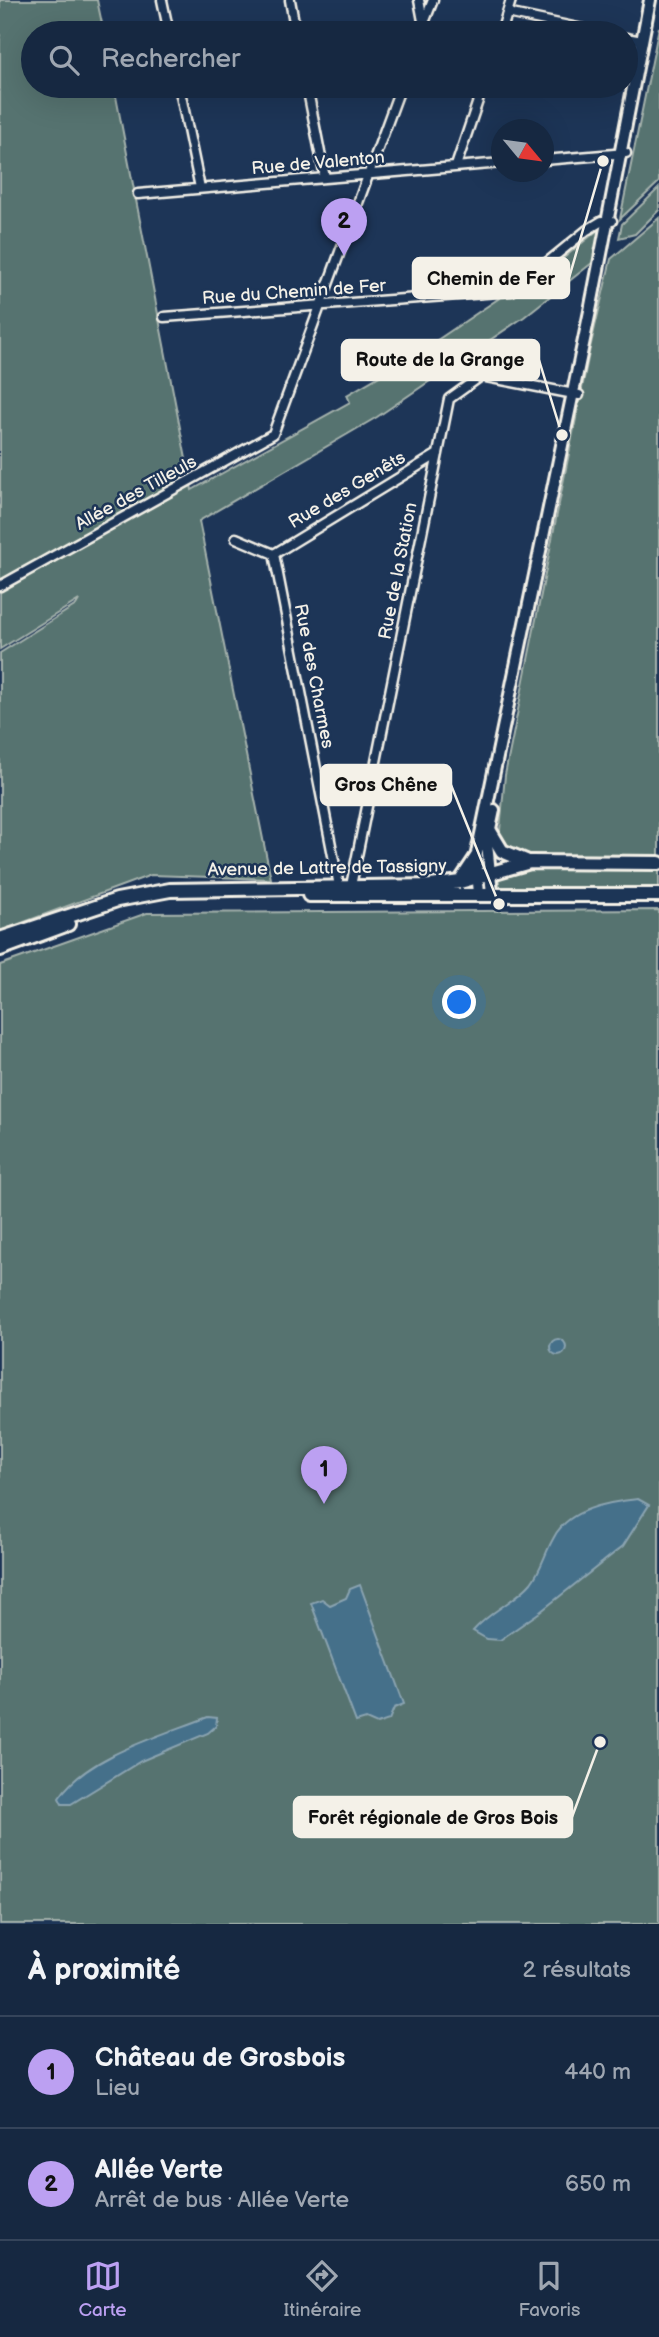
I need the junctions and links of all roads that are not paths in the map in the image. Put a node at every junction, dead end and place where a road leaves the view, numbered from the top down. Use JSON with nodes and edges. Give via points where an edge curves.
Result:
{"nodes":[{"id":1,"x":162,"y":0,"type":"edge"},
{"id":2,"x":290,"y":0,"type":"edge"},
{"id":3,"x":419,"y":0,"type":"edge"},
{"id":4,"x":433,"y":0,"type":"edge"},
{"id":5,"x":511,"y":0,"type":"edge"},
{"id":6,"x":650,"y":0,"type":"edge"},
{"id":7,"x":657,"y":0,"type":"edge"},
{"id":8,"x":508,"y":13,"type":"junction"},
{"id":9,"x":166,"y":21,"type":"edge"},
{"id":10,"x":294,"y":21,"type":"edge"},
{"id":11,"x":423,"y":21,"type":"edge"},
{"id":12,"x":425,"y":21,"type":"edge"},
{"id":13,"x":505,"y":21,"type":"edge"},
{"id":14,"x":546,"y":21,"type":"edge"},
{"id":15,"x":638,"y":40,"type":"edge"},
{"id":16,"x":642,"y":41,"type":"junction"},
{"id":17,"x":638,"y":65,"type":"edge"},
{"id":18,"x":638,"y":86,"type":"edge"},
{"id":19,"x":181,"y":98,"type":"edge"},
{"id":20,"x":309,"y":98,"type":"edge"},
{"id":21,"x":397,"y":98,"type":"edge"},
{"id":22,"x":479,"y":98,"type":"edge"},
{"id":23,"x":632,"y":98,"type":"edge"},
{"id":24,"x":635,"y":98,"type":"edge"},
{"id":25,"x":623,"y":154,"type":"junction"},
{"id":26,"x":554,"y":159,"type":"edge"},
{"id":27,"x":491,"y":164,"type":"edge"},
{"id":28,"x":456,"y":166,"type":"junction"},
{"id":29,"x":369,"y":174,"type":"junction"},
{"id":30,"x":325,"y":178,"type":"junction"},
{"id":31,"x":200,"y":188,"type":"junction"},
{"id":32,"x":138,"y":194,"type":"dead end"},
{"id":33,"x":610,"y":221,"type":"junction"},
{"id":34,"x":321,"y":305,"type":"junction"},
{"id":35,"x":164,"y":317,"type":"dead end"},
{"id":36,"x":575,"y":394,"type":"junction"},
{"id":37,"x":438,"y":453,"type":"junction"},
{"id":38,"x":236,"y":538,"type":"dead end"},
{"id":39,"x":274,"y":554,"type":"junction"},
{"id":40,"x":0,"y":586,"type":"edge"},
{"id":41,"x":486,"y":830,"type":"junction"},
{"id":42,"x":476,"y":858,"type":"junction"},
{"id":43,"x":530,"y":862,"type":"junction"},
{"id":44,"x":659,"y":863,"type":"edge"},
{"id":45,"x":483,"y":874,"type":"junction"},
{"id":46,"x":460,"y":882,"type":"junction"},
{"id":47,"x":345,"y":886,"type":"junction"},
{"id":48,"x":485,"y":894,"type":"junction"},
{"id":49,"x":659,"y":895,"type":"edge"},
{"id":50,"x":0,"y":939,"type":"edge"},
{"id":51,"x":0,"y":950,"type":"edge"}],
"edges":[{"from":1,"to":9,"type":"street"},
{"from":2,"to":10,"type":"street"},
{"from":3,"to":11,"type":"street"},
{"from":4,"to":12,"type":"street"},
{"from":5,"to":8,"type":"street"},
{"from":6,"to":16,"type":"main road"},
{"from":7,"to":18,"type":"main road"},
{"from":8,"to":13,"type":"street"},
{"from":8,"to":14,"type":"street"},
{"from":15,"to":16,"type":"street"},
{"from":16,"to":17,"type":"main road"},
{"from":19,"to":31,"type":"street"},
{"from":20,"to":30,"type":"street"},
{"from":21,"to":29,"type":"street"},
{"from":22,"to":28,"type":"street"},
{"from":23,"to":25,"type":"main road"},
{"from":24,"to":25,"type":"main road"},
{"from":25,"to":26,"type":"street"},
{"from":25,"to":33,"type":"main road"},
{"from":27,"to":28,"type":"street","name":"Rue de Valenton"},
{"from":28,"to":29,"type":"street","name":"Rue de Valenton"},
{"from":29,"to":30,"type":"street","name":"Rue de Valenton"},
{"from":29,"to":34,"type":"street"},
{"from":30,"to":31,"type":"street","name":"Rue de Valenton"},
{"from":31,"to":32,"type":"street","name":"Rue de Valenton"},
{"from":33,"to":34,"type":"street","name":"Rue du Chemin de Fer","via":[[587,230],[512,291]]},
{"from":33,"to":36,"type":"main road"},
{"from":34,"to":35,"type":"street","name":"Rue du Chemin de Fer"},
{"from":34,"to":40,"type":"street","name":"Allée des Tilleuls","via":[[270,438]]},
{"from":36,"to":37,"type":"street","name":"Rue de la Station","via":[[481,376],[449,399]]},
{"from":36,"to":41,"type":"main road"},
{"from":37,"to":39,"type":"street","name":"Rue des Genêts"},
{"from":37,"to":47,"type":"street","name":"Rue de la Station"},
{"from":38,"to":39,"type":"street"},
{"from":39,"to":47,"type":"street","name":"Rue des Charmes"},
{"from":41,"to":42,"type":"main road"},
{"from":41,"to":43,"type":"main road","via":[[502,851]]},
{"from":41,"to":45,"type":"main road"},
{"from":42,"to":45,"type":"main road"},
{"from":42,"to":46,"type":"main road"},
{"from":43,"to":44,"type":"main road","name":"Avenue de Lattre de Tassigny"},
{"from":43,"to":45,"type":"main road","name":"Avenue de Lattre de Tassigny"},
{"from":45,"to":46,"type":"main road","name":"Avenue de Lattre de Tassigny"},
{"from":45,"to":48,"type":"main road"},
{"from":46,"to":47,"type":"main road","name":"Avenue de Lattre de Tassigny"},
{"from":47,"to":50,"type":"main road","name":"Avenue de Lattre de Tassigny","via":[[153,892]]},
{"from":48,"to":49,"type":"main road"},
{"from":48,"to":51,"type":"main road","via":[[166,897],[91,915]]}]}
